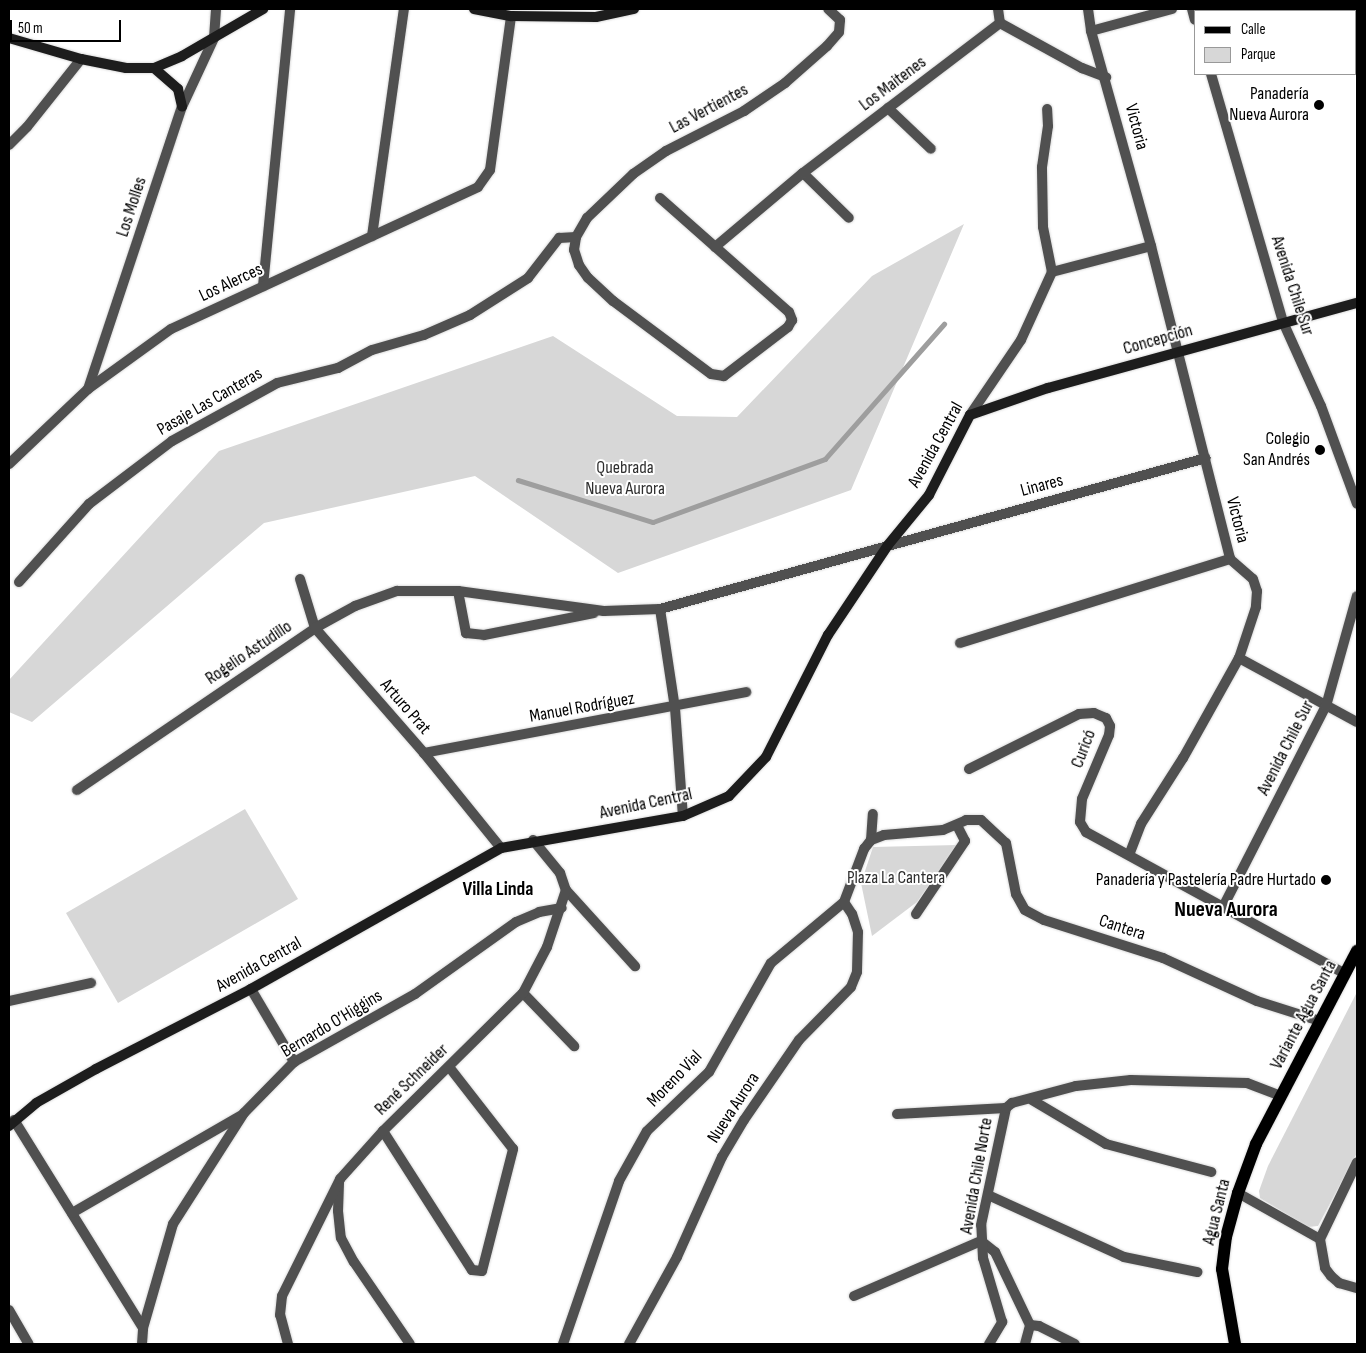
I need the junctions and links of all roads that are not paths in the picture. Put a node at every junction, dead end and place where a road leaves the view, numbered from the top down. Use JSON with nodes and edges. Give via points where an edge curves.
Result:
{"nodes":[{"id":1,"x":216,"y":9,"type":"edge"},
{"id":2,"x":263,"y":9,"type":"edge"},
{"id":3,"x":290,"y":9,"type":"edge"},
{"id":4,"x":404,"y":9,"type":"edge"},
{"id":5,"x":474,"y":9,"type":"edge"},
{"id":6,"x":634,"y":9,"type":"edge"},
{"id":7,"x":828,"y":9,"type":"edge"},
{"id":8,"x":998,"y":9,"type":"edge"},
{"id":9,"x":1088,"y":9,"type":"edge"},
{"id":10,"x":1172,"y":9,"type":"edge"},
{"id":11,"x":510,"y":16,"type":"junction"},
{"id":12,"x":1000,"y":24,"type":"junction"},
{"id":13,"x":1091,"y":31,"type":"junction"},
{"id":14,"x":9,"y":38,"type":"edge"},
{"id":15,"x":214,"y":38,"type":"junction"},
{"id":16,"x":81,"y":59,"type":"junction"},
{"id":17,"x":154,"y":68,"type":"junction"},
{"id":18,"x":1210,"y":75,"type":"edge"},
{"id":19,"x":1106,"y":77,"type":"junction"},
{"id":20,"x":182,"y":107,"type":"junction"},
{"id":21,"x":888,"y":108,"type":"junction"},
{"id":22,"x":1046,"y":109,"type":"dead end"},
{"id":23,"x":9,"y":145,"type":"edge"},
{"id":24,"x":931,"y":149,"type":"dead end"},
{"id":25,"x":803,"y":173,"type":"junction"},
{"id":26,"x":660,"y":198,"type":"dead end"},
{"id":27,"x":849,"y":218,"type":"dead end"},
{"id":28,"x":372,"y":236,"type":"junction"},
{"id":29,"x":576,"y":237,"type":"junction"},
{"id":30,"x":715,"y":246,"type":"junction"},
{"id":31,"x":1151,"y":246,"type":"junction"},
{"id":32,"x":1052,"y":272,"type":"junction"},
{"id":33,"x":263,"y":286,"type":"junction"},
{"id":34,"x":1357,"y":304,"type":"edge"},
{"id":35,"x":1283,"y":322,"type":"junction"},
{"id":36,"x":1176,"y":352,"type":"junction"},
{"id":37,"x":88,"y":389,"type":"junction"},
{"id":38,"x":970,"y":414,"type":"junction"},
{"id":39,"x":1206,"y":458,"type":"junction"},
{"id":40,"x":9,"y":464,"type":"edge"},
{"id":41,"x":1357,"y":504,"type":"edge"},
{"id":42,"x":888,"y":545,"type":"junction"},
{"id":43,"x":1230,"y":559,"type":"junction"},
{"id":44,"x":300,"y":579,"type":"dead end"},
{"id":45,"x":19,"y":582,"type":"dead end"},
{"id":46,"x":458,"y":591,"type":"junction"},
{"id":47,"x":1357,"y":596,"type":"edge"},
{"id":48,"x":660,"y":609,"type":"junction"},
{"id":49,"x":604,"y":611,"type":"junction"},
{"id":50,"x":315,"y":628,"type":"junction"},
{"id":51,"x":960,"y":643,"type":"dead end"},
{"id":52,"x":1239,"y":658,"type":"junction"},
{"id":53,"x":746,"y":692,"type":"dead end"},
{"id":54,"x":1326,"y":706,"type":"junction"},
{"id":55,"x":675,"y":708,"type":"junction"},
{"id":56,"x":1357,"y":722,"type":"edge"},
{"id":57,"x":424,"y":753,"type":"junction"},
{"id":58,"x":969,"y":769,"type":"dead end"},
{"id":59,"x":78,"y":790,"type":"dead end"},
{"id":60,"x":873,"y":814,"type":"dead end"},
{"id":61,"x":683,"y":816,"type":"junction"},
{"id":62,"x":962,"y":823,"type":"junction"},
{"id":63,"x":533,"y":840,"type":"junction"},
{"id":64,"x":871,"y":840,"type":"junction"},
{"id":65,"x":501,"y":848,"type":"junction"},
{"id":66,"x":1129,"y":855,"type":"junction"},
{"id":67,"x":566,"y":890,"type":"junction"},
{"id":68,"x":844,"y":902,"type":"junction"},
{"id":69,"x":1223,"y":907,"type":"junction"},
{"id":70,"x":562,"y":908,"type":"junction"},
{"id":71,"x":916,"y":914,"type":"dead end"},
{"id":72,"x":1357,"y":951,"type":"edge"},
{"id":73,"x":635,"y":966,"type":"dead end"},
{"id":74,"x":1345,"y":974,"type":"junction"},
{"id":75,"x":91,"y":983,"type":"dead end"},
{"id":76,"x":251,"y":989,"type":"junction"},
{"id":77,"x":523,"y":993,"type":"junction"},
{"id":78,"x":9,"y":1001,"type":"edge"},
{"id":79,"x":1320,"y":1021,"type":"junction"},
{"id":80,"x":574,"y":1046,"type":"dead end"},
{"id":81,"x":294,"y":1062,"type":"junction"},
{"id":82,"x":450,"y":1068,"type":"junction"},
{"id":83,"x":1281,"y":1096,"type":"junction"},
{"id":84,"x":1032,"y":1100,"type":"junction"},
{"id":85,"x":1006,"y":1108,"type":"junction"},
{"id":86,"x":244,"y":1113,"type":"junction"},
{"id":87,"x":897,"y":1114,"type":"dead end"},
{"id":88,"x":11,"y":1123,"type":"edge"},
{"id":89,"x":382,"y":1131,"type":"junction"},
{"id":90,"x":1357,"y":1162,"type":"edge"},
{"id":91,"x":1212,"y":1172,"type":"dead end"},
{"id":92,"x":340,"y":1179,"type":"junction"},
{"id":93,"x":1238,"y":1193,"type":"junction"},
{"id":94,"x":988,"y":1194,"type":"junction"},
{"id":95,"x":72,"y":1213,"type":"junction"},
{"id":96,"x":1320,"y":1239,"type":"junction"},
{"id":97,"x":981,"y":1240,"type":"junction"},
{"id":98,"x":1197,"y":1272,"type":"dead end"},
{"id":99,"x":1357,"y":1288,"type":"edge"},
{"id":100,"x":854,"y":1296,"type":"dead end"},
{"id":101,"x":9,"y":1310,"type":"edge"},
{"id":102,"x":1030,"y":1325,"type":"junction"},
{"id":103,"x":143,"y":1328,"type":"junction"},
{"id":104,"x":29,"y":1344,"type":"edge"},
{"id":105,"x":142,"y":1344,"type":"edge"},
{"id":106,"x":288,"y":1344,"type":"edge"},
{"id":107,"x":410,"y":1344,"type":"edge"},
{"id":108,"x":562,"y":1344,"type":"edge"},
{"id":109,"x":629,"y":1344,"type":"edge"},
{"id":110,"x":989,"y":1344,"type":"edge"},
{"id":111,"x":1025,"y":1344,"type":"edge"},
{"id":112,"x":1075,"y":1344,"type":"edge"},
{"id":113,"x":1234,"y":1344,"type":"edge"}],
"edges":[{"from":1,"to":15,"type":"street"},
{"from":2,"to":15,"type":"street"},
{"from":3,"to":33,"type":"street"},
{"from":4,"to":28,"type":"street"},
{"from":5,"to":11,"type":"street"},
{"from":6,"to":11,"type":"street","via":[[596,17]]},
{"from":7,"to":29,"type":"street","name":"Las Vertientes","via":[[840,20],[839,32],[827,46],[785,83],[744,111],[666,151],[633,174],[587,218]]},
{"from":8,"to":12,"type":"street"},
{"from":9,"to":13,"type":"street","name":"Victoria"},
{"from":10,"to":13,"type":"street"},
{"from":11,"to":28,"type":"street","name":"Los Alerces","via":[[490,170],[478,187],[463,197]]},
{"from":12,"to":19,"type":"street","via":[[1082,68]]},
{"from":12,"to":21,"type":"street","name":"Los Maitenes"},
{"from":13,"to":19,"type":"street","name":"Victoria"},
{"from":14,"to":16,"type":"street"},
{"from":15,"to":17,"type":"street"},
{"from":15,"to":20,"type":"street","name":"Los Molles"},
{"from":16,"to":17,"type":"street","via":[[126,68]]},
{"from":16,"to":23,"type":"street"},
{"from":17,"to":20,"type":"street","via":[[163,72],[178,89]]},
{"from":18,"to":35,"type":"street","name":"Avenida Chile Sur"},
{"from":19,"to":31,"type":"street","name":"Victoria"},
{"from":20,"to":37,"type":"street","name":"Los Molles"},
{"from":21,"to":24,"type":"street"},
{"from":21,"to":25,"type":"street","name":"Los Maitenes"},
{"from":22,"to":32,"type":"street","via":[[1048,126],[1042,167],[1044,227]]},
{"from":25,"to":27,"type":"street"},
{"from":25,"to":30,"type":"street","name":"Los Maitenes"},
{"from":26,"to":30,"type":"street"},
{"from":28,"to":33,"type":"street","name":"Los Alerces"},
{"from":29,"to":30,"type":"street","via":[[574,250],[579,266],[613,301],[711,374],[724,376],[737,370],[792,320],[789,312]]},
{"from":29,"to":45,"type":"street","name":"Pasaje Las Canteras","via":[[559,238],[528,278],[470,315],[424,335],[372,350],[338,368],[277,383],[172,441],[89,504]]},
{"from":31,"to":32,"type":"street"},
{"from":31,"to":36,"type":"street","name":"Victoria"},
{"from":32,"to":38,"type":"street","name":"Avenida Central","via":[[1021,340]]},
{"from":33,"to":37,"type":"street","name":"Los Alerces","via":[[171,329]]},
{"from":34,"to":35,"type":"street","name":"Concepción"},
{"from":35,"to":36,"type":"street","name":"Concepción"},
{"from":35,"to":41,"type":"street","name":"Avenida Chile Sur","via":[[1321,406]]},
{"from":36,"to":38,"type":"street","name":"Concepción"},
{"from":36,"to":39,"type":"street","name":"Victoria"},
{"from":37,"to":40,"type":"street","name":"Los Alerces"},
{"from":38,"to":42,"type":"street","name":"Avenida Central","via":[[929,495]]},
{"from":39,"to":42,"type":"street","name":"Linares"},
{"from":39,"to":43,"type":"street","name":"Victoria"},
{"from":42,"to":48,"type":"street","name":"Rogelio Astudillo"},
{"from":42,"to":61,"type":"street","name":"Avenida Central","via":[[828,635],[766,757],[729,796]]},
{"from":43,"to":51,"type":"street"},
{"from":43,"to":52,"type":"street","name":"Victoria","via":[[1253,579],[1257,591],[1256,607]]},
{"from":44,"to":50,"type":"street","name":"Arturo Prat"},
{"from":46,"to":49,"type":"street","name":"Rogelio Astudillo"},
{"from":46,"to":49,"type":"street","name":"Rogelio Astudillo","via":[[466,633],[484,635]]},
{"from":46,"to":50,"type":"street","name":"Rogelio Astudillo","via":[[397,590],[355,606]]},
{"from":47,"to":54,"type":"street","name":"Avenida Chile Sur"},
{"from":48,"to":49,"type":"street","name":"Rogelio Astudillo"},
{"from":48,"to":55,"type":"street"},
{"from":50,"to":57,"type":"street","name":"Arturo Prat"},
{"from":50,"to":59,"type":"street","name":"Rogelio Astudillo"},
{"from":52,"to":54,"type":"street"},
{"from":52,"to":66,"type":"street","name":"Victoria","via":[[1183,758],[1141,824]]},
{"from":53,"to":55,"type":"street","name":"Manuel Rodríguez"},
{"from":54,"to":56,"type":"street"},
{"from":54,"to":69,"type":"street","name":"Avenida Chile Sur"},
{"from":55,"to":57,"type":"street","name":"Manuel Rodríguez"},
{"from":55,"to":61,"type":"street"},
{"from":57,"to":65,"type":"street","name":"Arturo Prat"},
{"from":58,"to":66,"type":"street","name":"Curicó","via":[[1079,714],[1094,713],[1106,718],[1110,726],[1109,735],[1082,800],[1080,822],[1092,836]]},
{"from":60,"to":64,"type":"street","name":"Moreno Vial"},
{"from":61,"to":63,"type":"street","name":"Avenida Central"},
{"from":62,"to":64,"type":"street","via":[[943,830],[884,835]]},
{"from":62,"to":71,"type":"street","via":[[965,841]]},
{"from":62,"to":79,"type":"street","name":"Cantera","via":[[980,820],[1006,843],[1016,894],[1026,910],[1044,920],[1163,958],[1257,1001]]},
{"from":63,"to":65,"type":"street","name":"Avenida Central"},
{"from":63,"to":67,"type":"street","via":[[560,873]]},
{"from":64,"to":68,"type":"street","name":"Moreno Vial"},
{"from":65,"to":76,"type":"street","name":"Avenida Central"},
{"from":66,"to":69,"type":"street"},
{"from":67,"to":70,"type":"street","name":"René Schneider"},
{"from":67,"to":73,"type":"street"},
{"from":68,"to":108,"type":"street","name":"Moreno Vial","via":[[771,963],[709,1072],[647,1131],[619,1181]]},
{"from":68,"to":109,"type":"street","name":"Nueva Aurora","via":[[858,932],[857,972],[851,987],[799,1040],[744,1120],[722,1157],[677,1257]]},
{"from":69,"to":74,"type":"street"},
{"from":70,"to":77,"type":"street","name":"René Schneider","via":[[547,947]]},
{"from":70,"to":81,"type":"street","name":"Bernardo O’Higgins","via":[[539,912],[516,922],[415,994]]},
{"from":72,"to":74,"type":"main road","name":"Variante Agua Santa"},
{"from":74,"to":79,"type":"main road","name":"Variante Agua Santa"},
{"from":75,"to":78,"type":"street"},
{"from":76,"to":81,"type":"street"},
{"from":76,"to":88,"type":"street","name":"Avenida Central","via":[[96,1069],[36,1103]]},
{"from":77,"to":80,"type":"street"},
{"from":77,"to":82,"type":"street","name":"René Schneider"},
{"from":79,"to":83,"type":"main road","name":"Variante Agua Santa"},
{"from":81,"to":86,"type":"street","name":"Bernardo O’Higgins"},
{"from":82,"to":89,"type":"street","name":"René Schneider"},
{"from":82,"to":89,"type":"street","via":[[509,1143],[514,1155],[482,1270],[472,1270]]},
{"from":83,"to":84,"type":"street","name":"Avenida Chile Norte","via":[[1247,1083],[1131,1080],[1076,1086]]},
{"from":83,"to":93,"type":"main road","name":"Agua Santa","via":[[1256,1144]]},
{"from":84,"to":85,"type":"street","name":"Avenida Chile Norte","via":[[1012,1103]]},
{"from":84,"to":91,"type":"street","via":[[1106,1144]]},
{"from":85,"to":87,"type":"street"},
{"from":85,"to":94,"type":"street","name":"Avenida Chile Norte"},
{"from":86,"to":95,"type":"street"},
{"from":86,"to":103,"type":"street","name":"Bernardo O’Higgins","via":[[173,1224]]},
{"from":88,"to":95,"type":"street"},
{"from":89,"to":92,"type":"street","name":"René Schneider"},
{"from":90,"to":96,"type":"street"},
{"from":92,"to":106,"type":"street","name":"René Schneider","via":[[282,1296],[280,1315]]},
{"from":92,"to":107,"type":"street","via":[[338,1211],[341,1238]]},
{"from":93,"to":96,"type":"street"},
{"from":93,"to":113,"type":"main road","name":"Agua Santa","via":[[1226,1237],[1222,1269]]},
{"from":94,"to":97,"type":"street","name":"Avenida Chile Norte"},
{"from":94,"to":98,"type":"street","via":[[1124,1258]]},
{"from":95,"to":103,"type":"street"},
{"from":96,"to":99,"type":"street","via":[[1325,1268],[1331,1276],[1339,1283]]},
{"from":97,"to":100,"type":"street"},
{"from":97,"to":102,"type":"street","via":[[995,1252]]},
{"from":97,"to":110,"type":"street","name":"Avenida Chile Norte","via":[[1002,1322]]},
{"from":101,"to":104,"type":"street"},
{"from":102,"to":111,"type":"street"},
{"from":102,"to":112,"type":"street","via":[[1039,1326]]},
{"from":103,"to":105,"type":"street","name":"Bernardo O’Higgins"}]}
